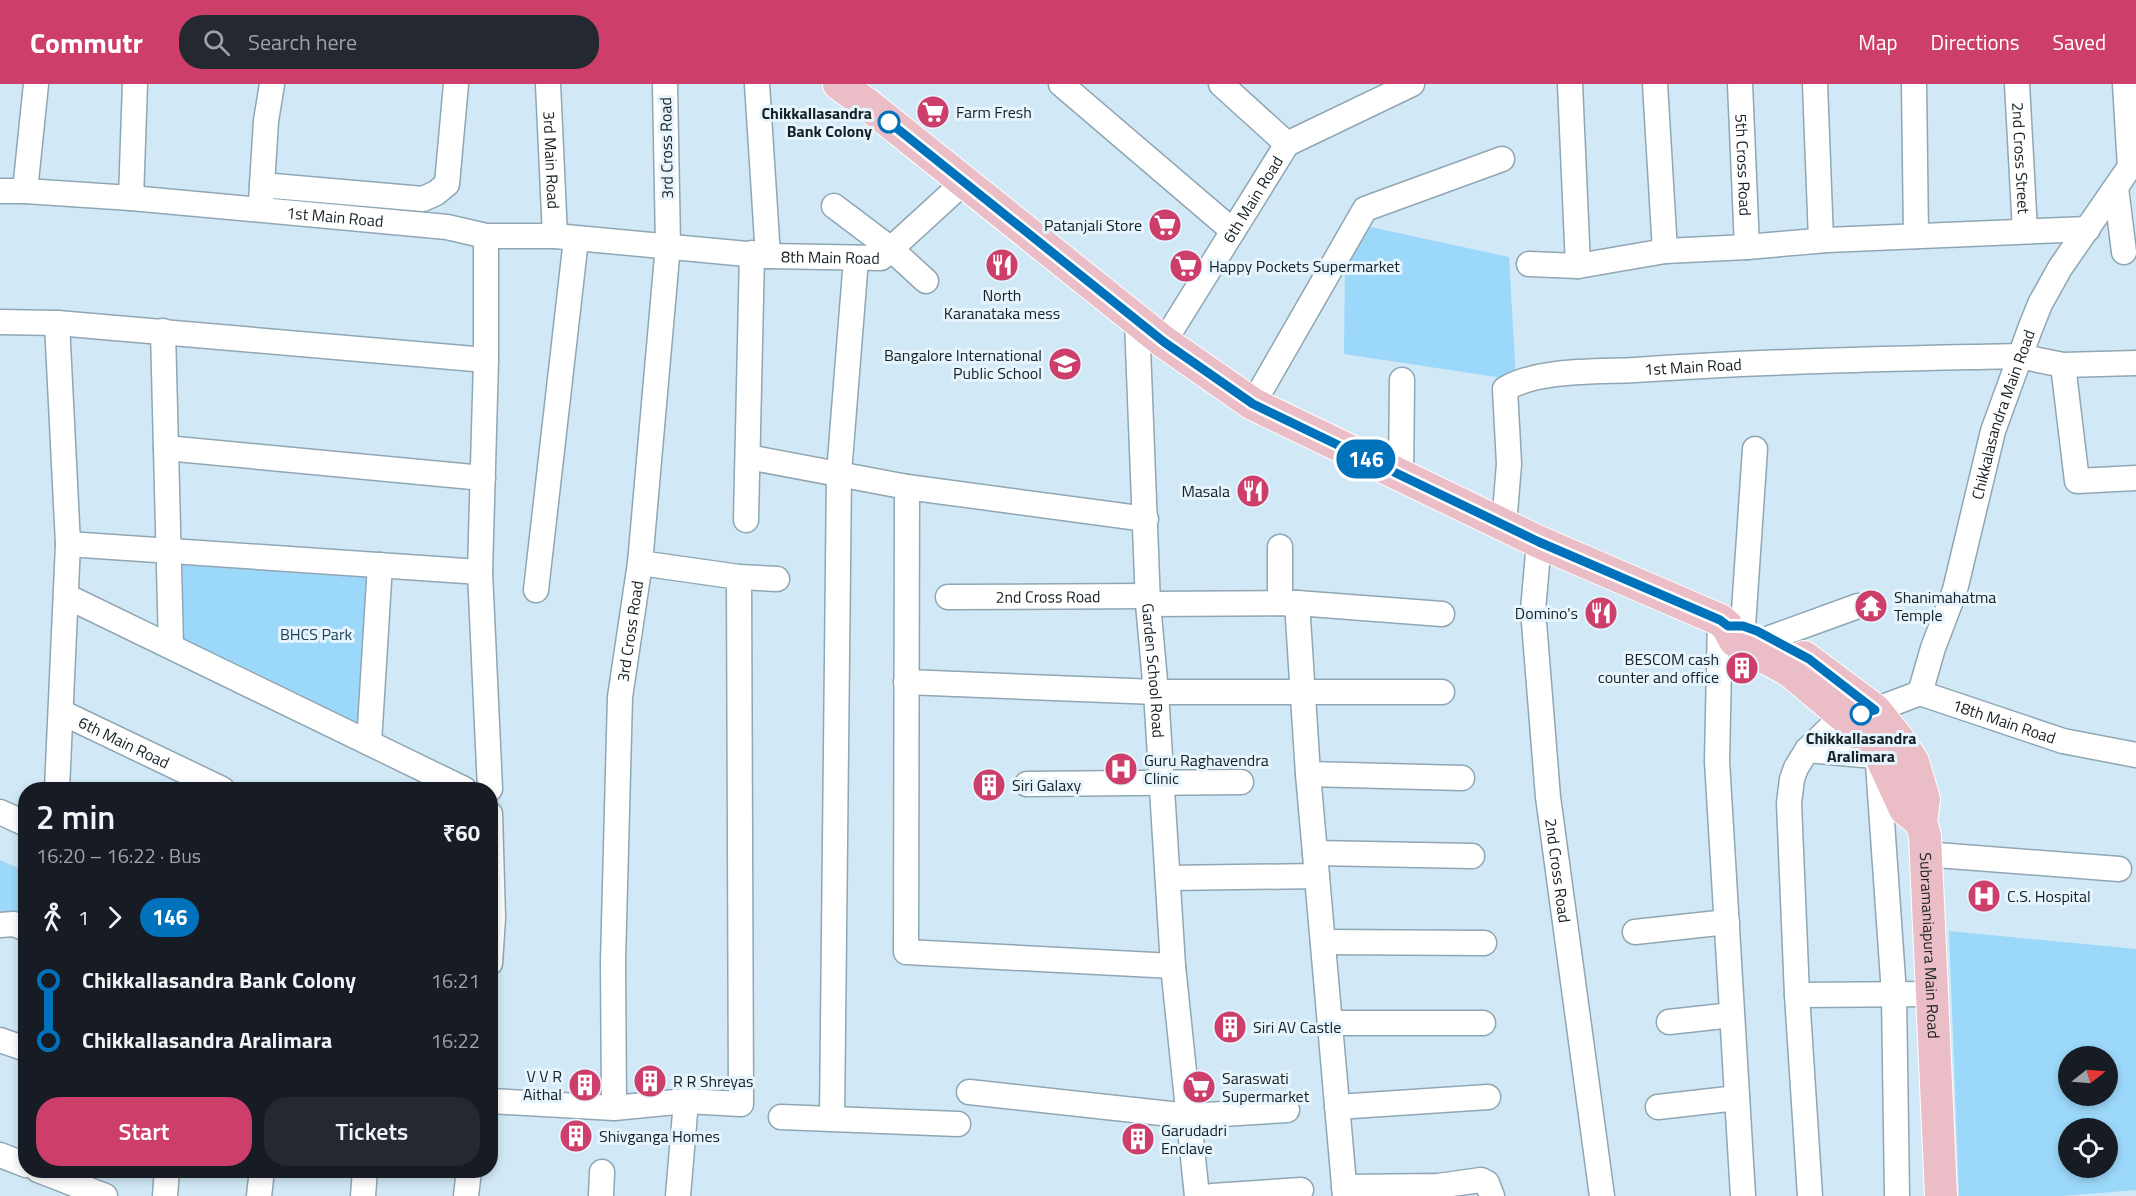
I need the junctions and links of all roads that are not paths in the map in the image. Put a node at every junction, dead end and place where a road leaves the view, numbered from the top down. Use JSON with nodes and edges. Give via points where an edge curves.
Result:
{"nodes":[{"id":1,"x":36,"y":84,"type":"edge"},
{"id":2,"x":135,"y":84,"type":"edge"},
{"id":3,"x":272,"y":84,"type":"edge"},
{"id":4,"x":456,"y":84,"type":"edge"},
{"id":5,"x":548,"y":84,"type":"edge"},
{"id":6,"x":665,"y":84,"type":"edge"},
{"id":7,"x":757,"y":84,"type":"edge"},
{"id":8,"x":838,"y":84,"type":"edge"},
{"id":9,"x":1221,"y":84,"type":"edge"},
{"id":10,"x":1412,"y":84,"type":"edge"},
{"id":11,"x":1570,"y":84,"type":"edge"},
{"id":12,"x":1655,"y":84,"type":"edge"},
{"id":13,"x":1740,"y":84,"type":"edge"},
{"id":14,"x":1815,"y":84,"type":"edge"},
{"id":15,"x":1914,"y":84,"type":"edge"},
{"id":16,"x":2017,"y":84,"type":"edge"},
{"id":17,"x":2125,"y":84,"type":"edge"},
{"id":18,"x":1069,"y":86,"type":"edge"},
{"id":19,"x":868,"y":94,"type":"edge"},
{"id":20,"x":1287,"y":144,"type":"junction"},
{"id":21,"x":1502,"y":159,"type":"dead end"},
{"id":22,"x":2133,"y":163,"type":"edge"},
{"id":23,"x":964,"y":182,"type":"junction"},
{"id":24,"x":262,"y":185,"type":"junction"},
{"id":25,"x":2116,"y":188,"type":"junction"},
{"id":26,"x":0,"y":191,"type":"edge"},
{"id":27,"x":25,"y":191,"type":"junction"},
{"id":28,"x":131,"y":198,"type":"junction"},
{"id":29,"x":834,"y":206,"type":"dead end"},
{"id":30,"x":260,"y":210,"type":"junction"},
{"id":31,"x":2088,"y":229,"type":"junction"},
{"id":32,"x":1233,"y":231,"type":"junction"},
{"id":33,"x":2025,"y":231,"type":"junction"},
{"id":34,"x":486,"y":236,"type":"junction"},
{"id":35,"x":1917,"y":236,"type":"junction"},
{"id":36,"x":566,"y":237,"type":"junction"},
{"id":37,"x":1821,"y":240,"type":"junction"},
{"id":38,"x":668,"y":245,"type":"junction"},
{"id":39,"x":1747,"y":247,"type":"junction"},
{"id":40,"x":891,"y":249,"type":"junction"},
{"id":41,"x":1665,"y":251,"type":"junction"},
{"id":42,"x":2124,"y":252,"type":"dead end"},
{"id":43,"x":760,"y":254,"type":"junction"},
{"id":44,"x":856,"y":259,"type":"junction"},
{"id":45,"x":1529,"y":264,"type":"dead end"},
{"id":46,"x":1578,"y":266,"type":"junction"},
{"id":47,"x":926,"y":281,"type":"dead end"},
{"id":48,"x":1137,"y":321,"type":"junction"},
{"id":49,"x":0,"y":322,"type":"edge"},
{"id":50,"x":57,"y":323,"type":"junction"},
{"id":51,"x":163,"y":331,"type":"junction"},
{"id":52,"x":1164,"y":342,"type":"junction"},
{"id":53,"x":2019,"y":356,"type":"junction"},
{"id":54,"x":486,"y":360,"type":"junction"},
{"id":55,"x":2136,"y":363,"type":"edge"},
{"id":56,"x":2063,"y":365,"type":"junction"},
{"id":57,"x":1402,"y":380,"type":"dead end"},
{"id":58,"x":1253,"y":404,"type":"junction"},
{"id":59,"x":166,"y":448,"type":"junction"},
{"id":60,"x":1755,"y":449,"type":"dead end"},
{"id":61,"x":748,"y":457,"type":"junction"},
{"id":62,"x":839,"y":473,"type":"junction"},
{"id":63,"x":1401,"y":476,"type":"junction"},
{"id":64,"x":483,"y":478,"type":"junction"},
{"id":65,"x":2136,"y":478,"type":"edge"},
{"id":66,"x":907,"y":488,"type":"junction"},
{"id":67,"x":1146,"y":519,"type":"junction"},
{"id":68,"x":746,"y":520,"type":"dead end"},
{"id":69,"x":1504,"y":525,"type":"junction"},
{"id":70,"x":1539,"y":542,"type":"junction"},
{"id":71,"x":68,"y":544,"type":"junction"},
{"id":72,"x":1280,"y":547,"type":"dead end"},
{"id":73,"x":169,"y":551,"type":"junction"},
{"id":74,"x":640,"y":563,"type":"junction"},
{"id":75,"x":380,"y":565,"type":"junction"},
{"id":76,"x":480,"y":572,"type":"junction"},
{"id":77,"x":739,"y":577,"type":"junction"},
{"id":78,"x":777,"y":579,"type":"dead end"},
{"id":79,"x":536,"y":590,"type":"dead end"},
{"id":80,"x":66,"y":596,"type":"junction"},
{"id":81,"x":948,"y":597,"type":"dead end"},
{"id":82,"x":1148,"y":600,"type":"junction"},
{"id":83,"x":1288,"y":603,"type":"junction"},
{"id":84,"x":1858,"y":606,"type":"dead end"},
{"id":85,"x":1442,"y":614,"type":"dead end"},
{"id":86,"x":1740,"y":627,"type":"junction"},
{"id":87,"x":171,"y":646,"type":"junction"},
{"id":88,"x":906,"y":682,"type":"junction"},
{"id":89,"x":1304,"y":691,"type":"junction"},
{"id":90,"x":1156,"y":692,"type":"junction"},
{"id":91,"x":1442,"y":692,"type":"dead end"},
{"id":92,"x":1920,"y":693,"type":"junction"},
{"id":93,"x":61,"y":712,"type":"junction"},
{"id":94,"x":1861,"y":714,"type":"junction"},
{"id":95,"x":369,"y":743,"type":"junction"},
{"id":96,"x":1807,"y":750,"type":"junction"},
{"id":97,"x":2136,"y":755,"type":"edge"},
{"id":98,"x":1308,"y":774,"type":"junction"},
{"id":99,"x":1462,"y":778,"type":"dead end"},
{"id":100,"x":57,"y":782,"type":"edge"},
{"id":101,"x":207,"y":782,"type":"edge"},
{"id":102,"x":450,"y":782,"type":"edge"},
{"id":103,"x":490,"y":782,"type":"edge"},
{"id":104,"x":1162,"y":782,"type":"junction"},
{"id":105,"x":1241,"y":782,"type":"dead end"},
{"id":106,"x":1027,"y":784,"type":"dead end"},
{"id":107,"x":0,"y":812,"type":"edge"},
{"id":108,"x":18,"y":820,"type":"edge"},
{"id":109,"x":1924,"y":854,"type":"junction"},
{"id":110,"x":1472,"y":856,"type":"dead end"},
{"id":111,"x":1316,"y":865,"type":"junction"},
{"id":112,"x":2119,"y":869,"type":"dead end"},
{"id":113,"x":1168,"y":878,"type":"junction"},
{"id":114,"x":1727,"y":921,"type":"junction"},
{"id":115,"x":0,"y":925,"type":"edge"},
{"id":116,"x":18,"y":926,"type":"edge"},
{"id":117,"x":1635,"y":932,"type":"dead end"},
{"id":118,"x":1323,"y":942,"type":"junction"},
{"id":119,"x":1484,"y":943,"type":"dead end"},
{"id":120,"x":1173,"y":966,"type":"junction"},
{"id":121,"x":1797,"y":994,"type":"junction"},
{"id":122,"x":1894,"y":994,"type":"junction"},
{"id":123,"x":1931,"y":994,"type":"junction"},
{"id":124,"x":1732,"y":1015,"type":"junction"},
{"id":125,"x":1669,"y":1022,"type":"dead end"},
{"id":126,"x":1330,"y":1023,"type":"junction"},
{"id":127,"x":1483,"y":1023,"type":"dead end"},
{"id":128,"x":0,"y":1040,"type":"edge"},
{"id":129,"x":18,"y":1046,"type":"edge"},
{"id":130,"x":969,"y":1092,"type":"dead end"},
{"id":131,"x":1488,"y":1097,"type":"dead end"},
{"id":132,"x":1737,"y":1098,"type":"junction"},
{"id":133,"x":498,"y":1101,"type":"edge"},
{"id":134,"x":686,"y":1101,"type":"junction"},
{"id":135,"x":1337,"y":1107,"type":"junction"},
{"id":136,"x":1658,"y":1107,"type":"dead end"},
{"id":137,"x":614,"y":1108,"type":"junction"},
{"id":138,"x":1287,"y":1110,"type":"dead end"},
{"id":139,"x":1189,"y":1116,"type":"junction"},
{"id":140,"x":781,"y":1117,"type":"dead end"},
{"id":141,"x":832,"y":1118,"type":"junction"},
{"id":142,"x":958,"y":1124,"type":"dead end"},
{"id":143,"x":0,"y":1155,"type":"edge"},
{"id":144,"x":18,"y":1162,"type":"edge"},
{"id":145,"x":603,"y":1172,"type":"dead end"},
{"id":146,"x":59,"y":1178,"type":"edge"},
{"id":147,"x":166,"y":1178,"type":"edge"},
{"id":148,"x":261,"y":1178,"type":"edge"},
{"id":149,"x":364,"y":1178,"type":"edge"},
{"id":150,"x":468,"y":1178,"type":"edge"},
{"id":151,"x":1301,"y":1190,"type":"dead end"},
{"id":152,"x":1439,"y":1191,"type":"edge"},
{"id":153,"x":1345,"y":1192,"type":"edge"},
{"id":154,"x":105,"y":1196,"type":"edge"},
{"id":155,"x":165,"y":1196,"type":"edge"},
{"id":156,"x":259,"y":1196,"type":"edge"},
{"id":157,"x":363,"y":1196,"type":"edge"},
{"id":158,"x":466,"y":1196,"type":"edge"},
{"id":159,"x":601,"y":1196,"type":"edge"},
{"id":160,"x":678,"y":1196,"type":"edge"},
{"id":161,"x":1197,"y":1196,"type":"edge"},
{"id":162,"x":1212,"y":1196,"type":"edge"},
{"id":163,"x":1492,"y":1196,"type":"edge"},
{"id":164,"x":1602,"y":1196,"type":"edge"},
{"id":165,"x":1743,"y":1196,"type":"edge"},
{"id":166,"x":1810,"y":1196,"type":"edge"},
{"id":167,"x":1897,"y":1196,"type":"edge"},
{"id":168,"x":1941,"y":1196,"type":"edge"}],
"edges":[{"from":1,"to":27,"type":"street"},
{"from":2,"to":28,"type":"street"},
{"from":3,"to":24,"type":"street"},
{"from":4,"to":24,"type":"street","via":[[447,184],[436,193],[423,199]]},
{"from":5,"to":36,"type":"street","name":"3rd Main Road"},
{"from":6,"to":38,"type":"street","name":"3rd Cross Road"},
{"from":7,"to":43,"type":"street"},
{"from":8,"to":19,"type":"main road"},
{"from":9,"to":20,"type":"street"},
{"from":10,"to":20,"type":"street","name":"6th Main Road"},
{"from":11,"to":46,"type":"street"},
{"from":12,"to":41,"type":"street"},
{"from":13,"to":39,"type":"street","name":"5th Cross Road"},
{"from":14,"to":37,"type":"street"},
{"from":15,"to":35,"type":"street"},
{"from":16,"to":33,"type":"street","name":"2nd Cross Street"},
{"from":17,"to":22,"type":"street"},
{"from":18,"to":32,"type":"street"},
{"from":19,"to":23,"type":"main road"},
{"from":20,"to":32,"type":"street","name":"6th Main Road"},
{"from":21,"to":58,"type":"street","via":[[1365,209]]},
{"from":22,"to":25,"type":"street","name":"Chikkalasandra Main Road"},
{"from":23,"to":40,"type":"street","name":"8th Main Road"},
{"from":23,"to":48,"type":"main road"},
{"from":24,"to":30,"type":"street"},
{"from":25,"to":31,"type":"street","name":"Chikkalasandra Main Road"},
{"from":25,"to":42,"type":"street"},
{"from":26,"to":27,"type":"street","name":"1st Main Road"},
{"from":27,"to":28,"type":"street","name":"1st Main Road"},
{"from":28,"to":30,"type":"street","name":"1st Main Road"},
{"from":29,"to":40,"type":"street"},
{"from":30,"to":34,"type":"street","name":"1st Main Road","via":[[447,227]]},
{"from":31,"to":33,"type":"street"},
{"from":31,"to":53,"type":"street","name":"Chikkalasandra Main Road","via":[[2050,285]]},
{"from":32,"to":52,"type":"street","name":"6th Main Road"},
{"from":33,"to":35,"type":"street"},
{"from":34,"to":36,"type":"street","name":"1st Main Road"},
{"from":34,"to":54,"type":"street"},
{"from":35,"to":37,"type":"street"},
{"from":36,"to":38,"type":"street","name":"1st Main Road"},
{"from":36,"to":79,"type":"street","name":"3rd Main Road"},
{"from":37,"to":39,"type":"street"},
{"from":38,"to":43,"type":"street","name":"8th Main Road"},
{"from":38,"to":74,"type":"street","name":"3rd Cross Road"},
{"from":39,"to":41,"type":"street"},
{"from":40,"to":44,"type":"street","name":"8th Main Road","via":[[882,258]]},
{"from":40,"to":47,"type":"street"},
{"from":41,"to":46,"type":"street"},
{"from":43,"to":44,"type":"street","name":"8th Main Road"},
{"from":43,"to":61,"type":"street"},
{"from":44,"to":62,"type":"street"},
{"from":45,"to":46,"type":"street"},
{"from":48,"to":52,"type":"main road"},
{"from":48,"to":67,"type":"street","name":"Garden School Road"},
{"from":49,"to":50,"type":"street"},
{"from":50,"to":51,"type":"street"},
{"from":50,"to":71,"type":"street"},
{"from":51,"to":54,"type":"street"},
{"from":51,"to":59,"type":"street"},
{"from":52,"to":58,"type":"main road"},
{"from":53,"to":56,"type":"street"},
{"from":53,"to":69,"type":"street","name":"1st Main Road","via":[[1730,363],[1550,375],[1514,384],[1505,389],[1509,464]]},
{"from":53,"to":92,"type":"street","name":"Chikkalasandra Main Road","via":[[1993,431],[1955,590]]},
{"from":54,"to":64,"type":"street"},
{"from":55,"to":56,"type":"street"},
{"from":56,"to":65,"type":"street","via":[[2076,481]]},
{"from":57,"to":63,"type":"street"},
{"from":58,"to":63,"type":"main road"},
{"from":59,"to":64,"type":"street"},
{"from":59,"to":73,"type":"street"},
{"from":60,"to":86,"type":"street"},
{"from":61,"to":62,"type":"street"},
{"from":61,"to":68,"type":"street"},
{"from":62,"to":66,"type":"street"},
{"from":62,"to":141,"type":"street"},
{"from":63,"to":69,"type":"main road"},
{"from":64,"to":76,"type":"street"},
{"from":66,"to":67,"type":"street"},
{"from":66,"to":88,"type":"street"},
{"from":67,"to":82,"type":"street","name":"Garden School Road"},
{"from":69,"to":70,"type":"main road"},
{"from":70,"to":86,"type":"main road"},
{"from":70,"to":164,"type":"street","name":"2nd Cross Road","via":[[1533,610],[1548,797]]},
{"from":71,"to":73,"type":"street"},
{"from":71,"to":80,"type":"street"},
{"from":72,"to":83,"type":"street"},
{"from":73,"to":75,"type":"street"},
{"from":73,"to":87,"type":"street"},
{"from":74,"to":77,"type":"street"},
{"from":74,"to":137,"type":"street","name":"3rd Cross Road","via":[[620,697],[613,961]]},
{"from":75,"to":76,"type":"street"},
{"from":75,"to":95,"type":"street"},
{"from":76,"to":103,"type":"street"},
{"from":77,"to":78,"type":"street"},
{"from":77,"to":134,"type":"street","via":[[741,1104]]},
{"from":80,"to":87,"type":"street"},
{"from":80,"to":93,"type":"street"},
{"from":81,"to":82,"type":"street","name":"2nd Cross Road"},
{"from":82,"to":83,"type":"street","name":"2nd Cross Road"},
{"from":82,"to":90,"type":"street","name":"Garden School Road"},
{"from":83,"to":85,"type":"street","name":"2nd Cross Road"},
{"from":83,"to":89,"type":"street"},
{"from":84,"to":86,"type":"street"},
{"from":86,"to":94,"type":"main road","via":[[1809,659]]},
{"from":86,"to":94,"type":"main road","via":[[1735,641]]},
{"from":86,"to":114,"type":"street","via":[[1717,761]]},
{"from":87,"to":95,"type":"street"},
{"from":88,"to":90,"type":"street"},
{"from":88,"to":120,"type":"street","via":[[906,952]]},
{"from":89,"to":90,"type":"street"},
{"from":89,"to":91,"type":"street"},
{"from":89,"to":98,"type":"street"},
{"from":90,"to":104,"type":"street","name":"Garden School Road"},
{"from":92,"to":94,"type":"street"},
{"from":92,"to":97,"type":"street","name":"18th Main Road","via":[[2062,741]]},
{"from":93,"to":100,"type":"street"},
{"from":93,"to":101,"type":"street","name":"6th Main Road"},
{"from":94,"to":96,"type":"street","via":[[1831,727]]},
{"from":94,"to":109,"type":"main road","name":"Subramaniapura Main Road","via":[[1913,762],[1924,799]]},
{"from":95,"to":102,"type":"street"},
{"from":96,"to":121,"type":"street","via":[[1796,768],[1789,803]]},
{"from":96,"to":122,"type":"street","via":[[1874,756],[1878,764]]},
{"from":98,"to":99,"type":"street"},
{"from":98,"to":111,"type":"street"},
{"from":104,"to":105,"type":"street"},
{"from":104,"to":106,"type":"street"},
{"from":104,"to":113,"type":"street","name":"Garden School Road"},
{"from":107,"to":108,"type":"street"},
{"from":109,"to":112,"type":"street"},
{"from":109,"to":123,"type":"main road","name":"Subramaniapura Main Road"},
{"from":110,"to":111,"type":"street"},
{"from":111,"to":113,"type":"street"},
{"from":111,"to":118,"type":"street"},
{"from":113,"to":120,"type":"street","name":"Garden School Road"},
{"from":114,"to":117,"type":"street"},
{"from":114,"to":124,"type":"street"},
{"from":115,"to":116,"type":"street"},
{"from":118,"to":119,"type":"street"},
{"from":118,"to":126,"type":"street"},
{"from":120,"to":139,"type":"street","name":"Garden School Road"},
{"from":121,"to":122,"type":"street"},
{"from":121,"to":166,"type":"street"},
{"from":122,"to":123,"type":"street"},
{"from":122,"to":167,"type":"street"},
{"from":123,"to":168,"type":"main road","name":"Subramaniapura Main Road"},
{"from":124,"to":125,"type":"street"},
{"from":124,"to":132,"type":"street"},
{"from":126,"to":127,"type":"street"},
{"from":126,"to":135,"type":"street"},
{"from":128,"to":129,"type":"street"},
{"from":130,"to":139,"type":"street"},
{"from":131,"to":135,"type":"street"},
{"from":132,"to":136,"type":"street"},
{"from":132,"to":165,"type":"street"},
{"from":133,"to":137,"type":"street"},
{"from":134,"to":137,"type":"street"},
{"from":134,"to":160,"type":"street"},
{"from":135,"to":153,"type":"street"},
{"from":138,"to":139,"type":"street"},
{"from":139,"to":161,"type":"street","name":"Garden School Road"},
{"from":140,"to":141,"type":"street"},
{"from":141,"to":142,"type":"street"},
{"from":143,"to":144,"type":"street"},
{"from":145,"to":159,"type":"street"},
{"from":146,"to":154,"type":"street"},
{"from":147,"to":155,"type":"street"},
{"from":148,"to":156,"type":"street"},
{"from":149,"to":157,"type":"street"},
{"from":150,"to":158,"type":"street"},
{"from":151,"to":162,"type":"street"},
{"from":152,"to":153,"type":"street"},
{"from":152,"to":163,"type":"street","via":[[1481,1180],[1487,1183]]}]}
